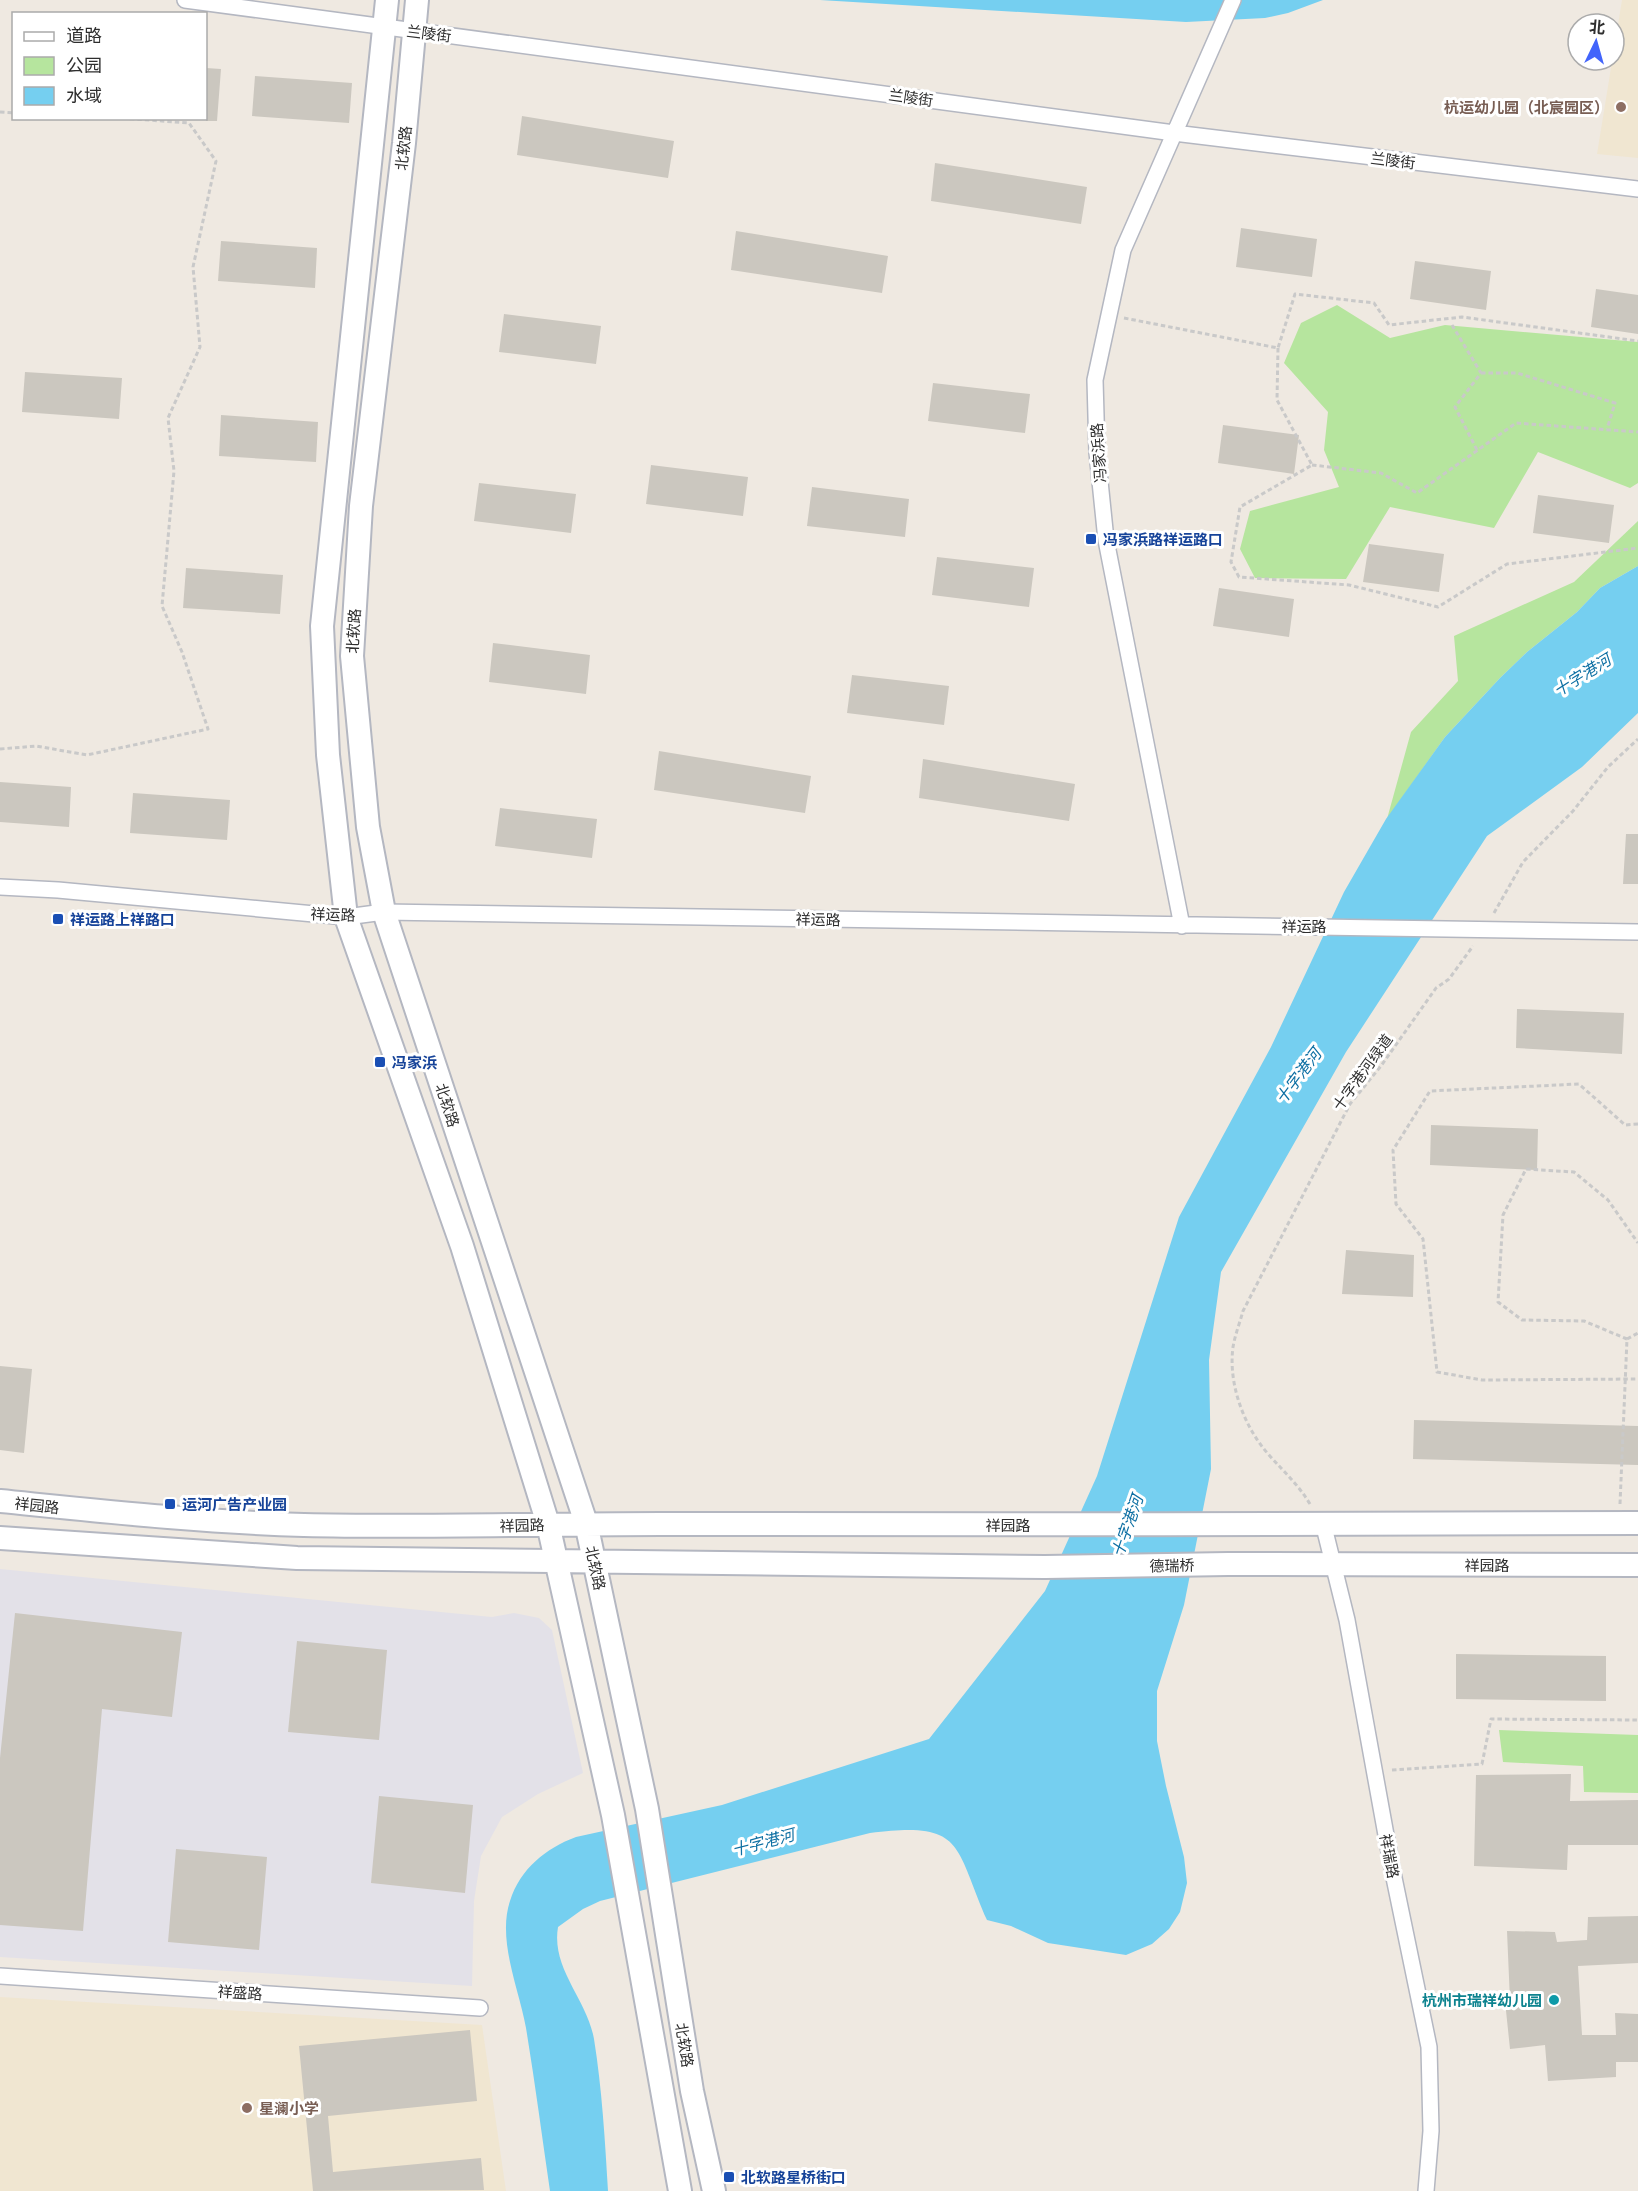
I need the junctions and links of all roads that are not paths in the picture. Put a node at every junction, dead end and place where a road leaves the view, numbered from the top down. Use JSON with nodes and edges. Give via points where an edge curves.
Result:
{"nodes":[{"id":1,"x":184,"y":0,"type":"edge"},
{"id":2,"x":387,"y":0,"type":"edge"},
{"id":3,"x":417,"y":0,"type":"edge"},
{"id":4,"x":1233,"y":0,"type":"edge"},
{"id":5,"x":384,"y":27,"type":"junction"},
{"id":6,"x":414,"y":31,"type":"junction"},
{"id":7,"x":1174,"y":133,"type":"junction"},
{"id":8,"x":1638,"y":189,"type":"edge"},
{"id":9,"x":0,"y":887,"type":"edge"},
{"id":10,"x":384,"y":912,"type":"junction"},
{"id":11,"x":346,"y":917,"type":"junction"},
{"id":12,"x":1182,"y":926,"type":"junction"},
{"id":13,"x":1638,"y":932,"type":"edge"},
{"id":14,"x":0,"y":1501,"type":"edge"},
{"id":15,"x":586,"y":1523,"type":"junction"},
{"id":16,"x":1629,"y":1523,"type":"edge"},
{"id":17,"x":548,"y":1524,"type":"junction"},
{"id":18,"x":1323,"y":1524,"type":"junction"},
{"id":19,"x":0,"y":1538,"type":"edge"},
{"id":20,"x":556,"y":1562,"type":"junction"},
{"id":21,"x":595,"y":1562,"type":"junction"},
{"id":22,"x":1227,"y":1564,"type":"joint"},
{"id":23,"x":1638,"y":1564,"type":"edge"},
{"id":24,"x":1333,"y":1565,"type":"junction"},
{"id":25,"x":0,"y":1976,"type":"edge"},
{"id":26,"x":480,"y":2008,"type":"dead end"},
{"id":27,"x":680,"y":2191,"type":"edge"},
{"id":28,"x":714,"y":2191,"type":"edge"},
{"id":29,"x":1426,"y":2191,"type":"edge"}],
"edges":[{"from":1,"to":5,"type":"street","name":"兰陵街"},
{"from":2,"to":5,"type":"street","name":"北软路"},
{"from":3,"to":6,"type":"street","name":"北软路"},
{"from":4,"to":7,"type":"street","name":"冯家浜路"},
{"from":5,"to":6,"type":"street","name":"兰陵街"},
{"from":5,"to":11,"type":"street","name":"北软路","via":[[322,626],[328,755]]},
{"from":6,"to":7,"type":"street","name":"兰陵街"},
{"from":6,"to":10,"type":"street","name":"北软路","via":[[405,143],[361,506],[352,656],[368,827]]},
{"from":7,"to":8,"type":"street","name":"兰陵街"},
{"from":7,"to":12,"type":"street","name":"冯家浜路","via":[[1123,250],[1095,380],[1106,540]]},
{"from":9,"to":11,"type":"street","name":"祥运路"},
{"from":10,"to":11,"type":"street","name":"祥运路"},
{"from":10,"to":12,"type":"street","name":"祥运路"},
{"from":10,"to":15,"type":"street","name":"北软路"},
{"from":11,"to":17,"type":"street","name":"北软路","via":[[462,1246]]},
{"from":12,"to":13,"type":"street","name":"祥运路"},
{"from":14,"to":17,"type":"street","name":"祥园路","via":[[166,1518],[300,1525]]},
{"from":15,"to":17,"type":"street","name":"祥园路"},
{"from":15,"to":18,"type":"street","name":"祥园路"},
{"from":15,"to":21,"type":"street","name":"北软路"},
{"from":16,"to":18,"type":"street"},
{"from":17,"to":20,"type":"street","name":"北软路"},
{"from":18,"to":24,"type":"street","name":"祥瑞路"},
{"from":19,"to":20,"type":"street","via":[[297,1558]]},
{"from":20,"to":21,"type":"street"},
{"from":20,"to":27,"type":"street","name":"北软路","via":[[613,1815]]},
{"from":21,"to":22,"type":"street","name":"德瑞桥","via":[[1045,1567]]},
{"from":21,"to":28,"type":"street","name":"北软路","via":[[646,1809],[692,2091]]},
{"from":22,"to":24,"type":"street","name":"祥园路"},
{"from":23,"to":24,"type":"street","name":"祥园路"},
{"from":24,"to":29,"type":"street","name":"祥瑞路","via":[[1429,2047],[1431,2131]]},
{"from":25,"to":26,"type":"street","name":"祥盛路"}]}
